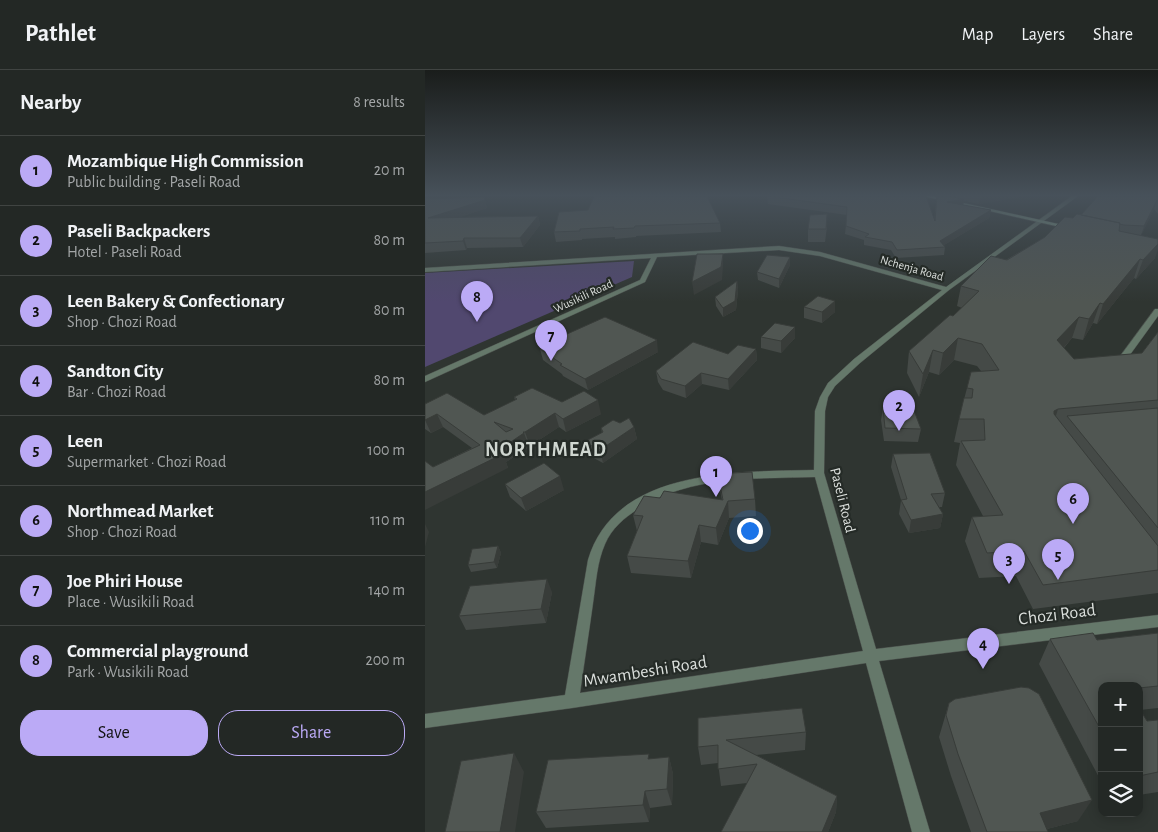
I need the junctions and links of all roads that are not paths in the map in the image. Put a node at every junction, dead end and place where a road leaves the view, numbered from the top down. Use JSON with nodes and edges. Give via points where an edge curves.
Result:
{"nodes":[{"id":1,"x":1027,"y":232,"type":"edge"},
{"id":2,"x":655,"y":256,"type":"junction"},
{"id":3,"x":425,"y":270,"type":"edge"},
{"id":4,"x":947,"y":289,"type":"junction"},
{"id":5,"x":1158,"y":311,"type":"edge"},
{"id":6,"x":1121,"y":361,"type":"edge"},
{"id":7,"x":425,"y":379,"type":"edge"},
{"id":8,"x":819,"y":473,"type":"junction"},
{"id":9,"x":1158,"y":622,"type":"edge"},
{"id":10,"x":871,"y":656,"type":"junction"},
{"id":11,"x":572,"y":701,"type":"junction"},
{"id":12,"x":425,"y":721,"type":"edge"},
{"id":13,"x":921,"y":832,"type":"edge"}],
"edges":[{"from":1,"to":4,"type":"street","name":"Paseli Road"},
{"from":2,"to":3,"type":"street","name":"Nchenja Road"},
{"from":2,"to":4,"type":"street","name":"Nchenja Road","via":[[762,248],[801,250]]},
{"from":2,"to":7,"type":"street","name":"Wusikili Road","via":[[643,281]]},
{"from":4,"to":8,"type":"street","name":"Paseli Road","via":[[831,385],[820,411]]},
{"from":5,"to":6,"type":"street"},
{"from":8,"to":10,"type":"street","name":"Paseli Road"},
{"from":8,"to":11,"type":"street","via":[[717,477],[688,482],[634,505],[616,519],[604,534],[593,568]]},
{"from":9,"to":10,"type":"street","name":"Chozi Road"},
{"from":10,"to":11,"type":"street","name":"Mwambeshi Road"},
{"from":10,"to":13,"type":"street","name":"Paseli Road"},
{"from":11,"to":12,"type":"street","name":"Mwambeshi Road"}]}
